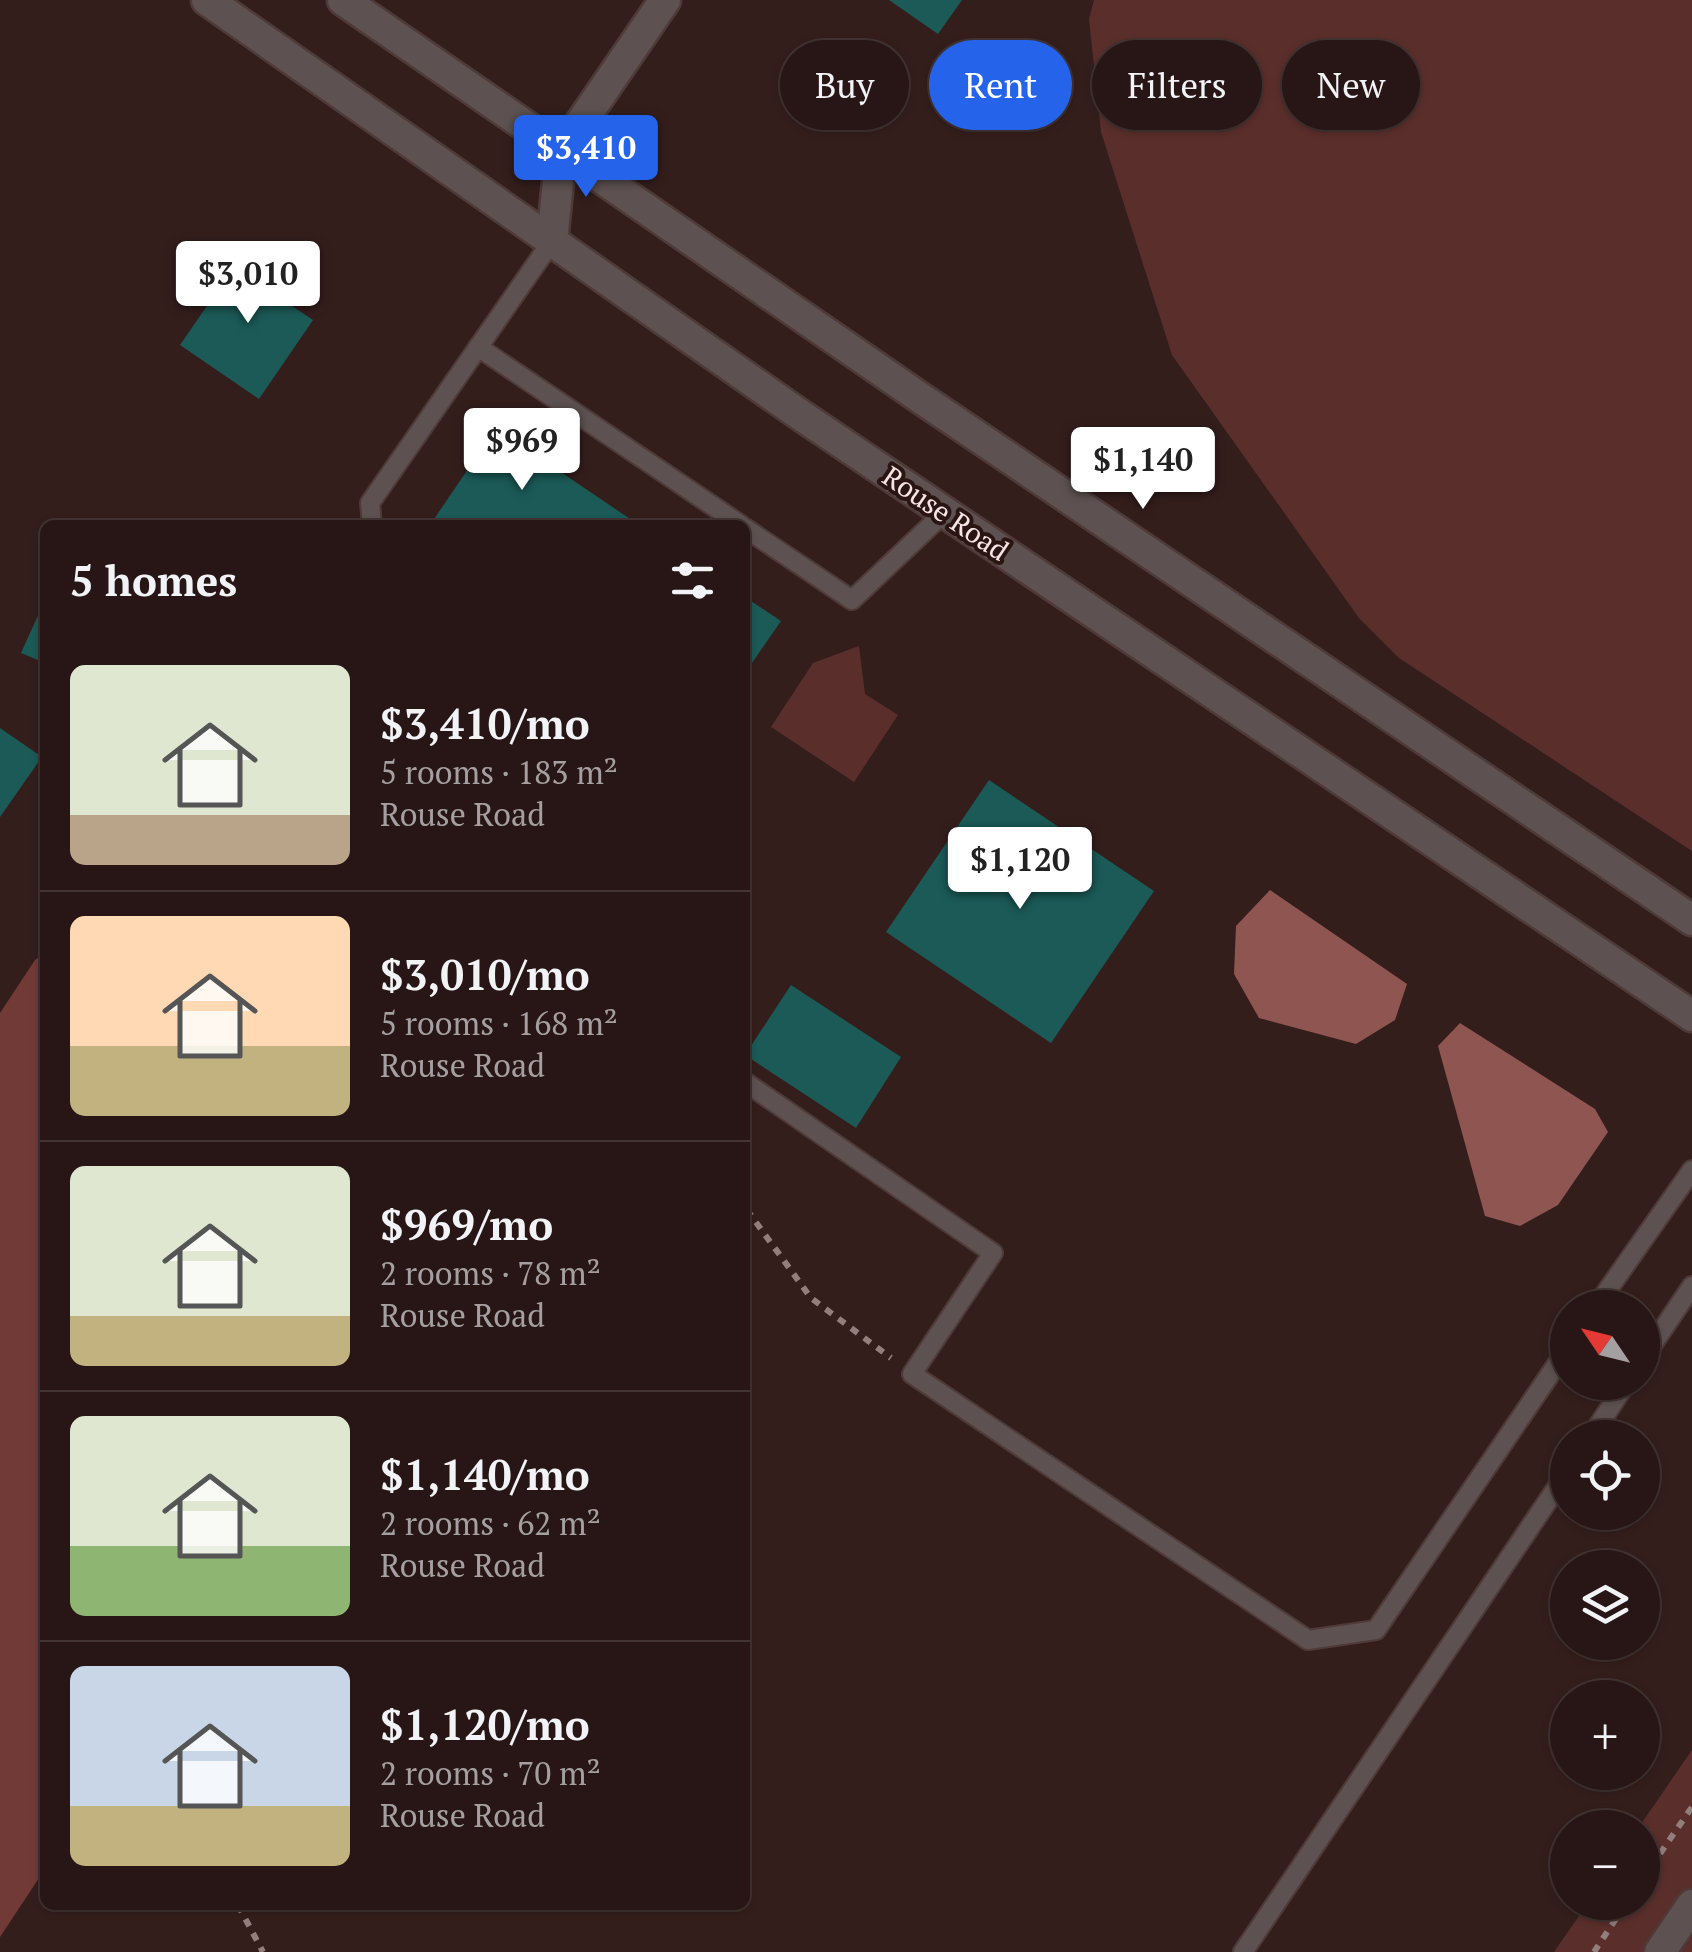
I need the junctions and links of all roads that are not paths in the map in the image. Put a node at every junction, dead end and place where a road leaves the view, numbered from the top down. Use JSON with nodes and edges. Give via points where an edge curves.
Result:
{"nodes":[{"id":1,"x":206,"y":0,"type":"edge"},
{"id":2,"x":343,"y":0,"type":"edge"},
{"id":3,"x":665,"y":0,"type":"edge"},
{"id":4,"x":560,"y":152,"type":"junction"},
{"id":5,"x":552,"y":242,"type":"junction"},
{"id":6,"x":478,"y":347,"type":"junction"},
{"id":7,"x":946,"y":512,"type":"junction"},
{"id":8,"x":372,"y":520,"type":"edge"},
{"id":9,"x":734,"y":520,"type":"edge"},
{"id":10,"x":750,"y":531,"type":"edge"},
{"id":11,"x":1692,"y":920,"type":"edge"},
{"id":12,"x":1692,"y":1016,"type":"edge"},
{"id":13,"x":750,"y":1085,"type":"edge"},
{"id":14,"x":1692,"y":1170,"type":"edge"},
{"id":15,"x":1692,"y":1286,"type":"edge"},
{"id":16,"x":1608,"y":1290,"type":"edge"},
{"id":17,"x":1660,"y":1333,"type":"edge"},
{"id":18,"x":1550,"y":1374,"type":"edge"},
{"id":19,"x":1550,"y":1498,"type":"edge"},
{"id":20,"x":1692,"y":1905,"type":"edge"},
{"id":21,"x":1243,"y":1952,"type":"edge"},
{"id":22,"x":1660,"y":1952,"type":"edge"}],
"edges":[{"from":1,"to":5,"type":"street","name":"Rouse Road"},
{"from":2,"to":4,"type":"street"},
{"from":3,"to":4,"type":"street"},
{"from":4,"to":5,"type":"street"},
{"from":4,"to":11,"type":"street"},
{"from":5,"to":6,"type":"lane"},
{"from":5,"to":7,"type":"street","name":"Rouse Road"},
{"from":6,"to":8,"type":"lane","via":[[370,504]]},
{"from":6,"to":9,"type":"lane"},
{"from":7,"to":10,"type":"lane","via":[[852,600]]},
{"from":7,"to":12,"type":"street","name":"Rouse Road"},
{"from":13,"to":18,"type":"lane","via":[[994,1254],[912,1374],[1308,1640],[1376,1630]]},
{"from":14,"to":16,"type":"lane"},
{"from":15,"to":17,"type":"lane"},
{"from":19,"to":21,"type":"lane"},
{"from":20,"to":22,"type":"street"}]}
